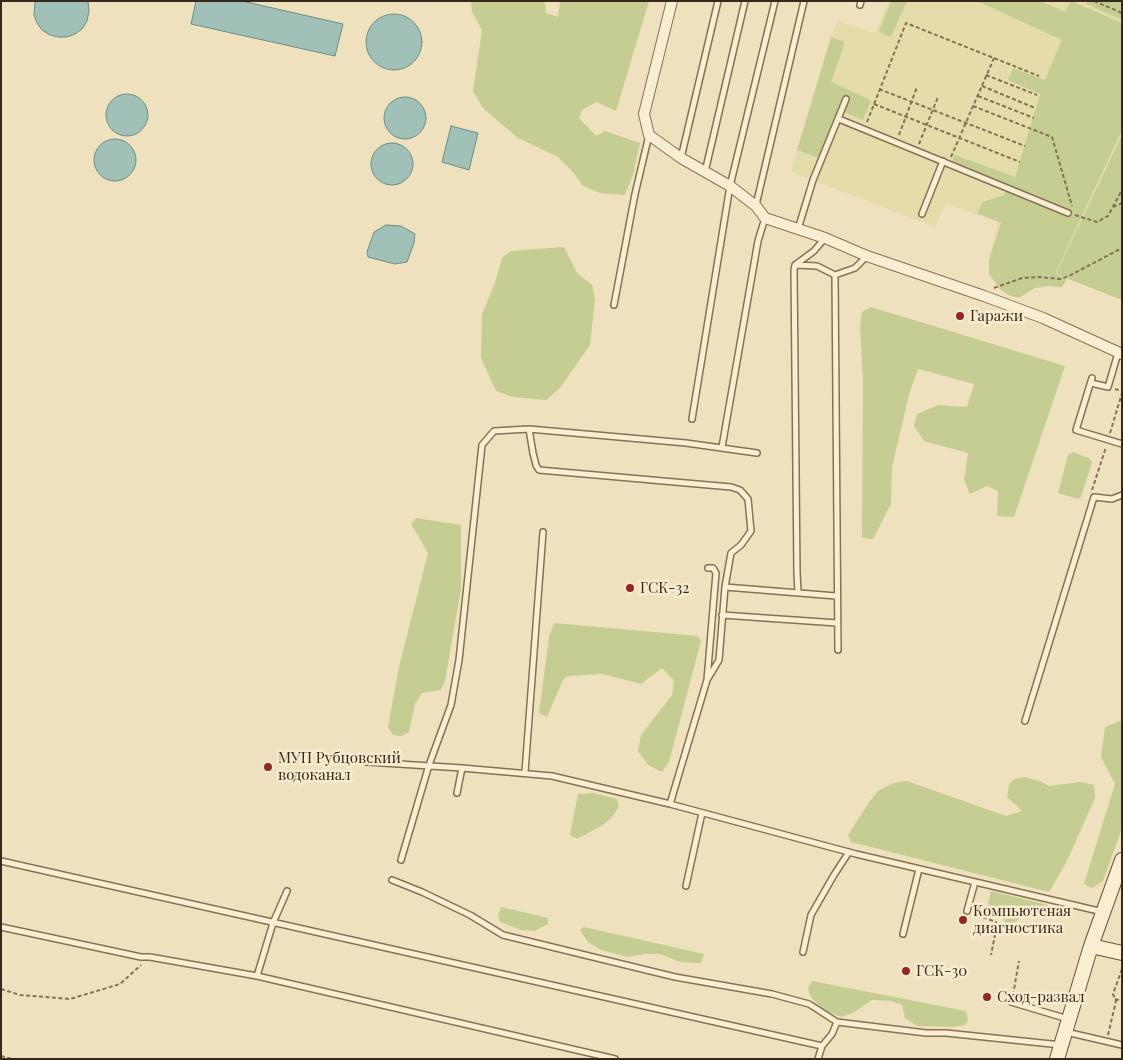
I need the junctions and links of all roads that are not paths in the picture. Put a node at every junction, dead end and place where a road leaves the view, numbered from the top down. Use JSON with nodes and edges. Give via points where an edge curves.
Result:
{"nodes":[{"id":1,"x":672,"y":1,"type":"edge"},
{"id":2,"x":718,"y":1,"type":"edge"},
{"id":3,"x":746,"y":1,"type":"edge"},
{"id":4,"x":775,"y":1,"type":"edge"},
{"id":5,"x":804,"y":1,"type":"edge"},
{"id":6,"x":846,"y":99,"type":"dead end"},
{"id":7,"x":839,"y":118,"type":"junction"},
{"id":8,"x":649,"y":135,"type":"junction"},
{"id":9,"x":681,"y":158,"type":"junction"},
{"id":10,"x":946,"y":162,"type":"junction"},
{"id":11,"x":706,"y":172,"type":"junction"},
{"id":12,"x":730,"y":186,"type":"junction"},
{"id":13,"x":756,"y":206,"type":"junction"},
{"id":14,"x":1068,"y":212,"type":"road end"},
{"id":15,"x":922,"y":214,"type":"dead end"},
{"id":16,"x":765,"y":218,"type":"junction"},
{"id":17,"x":798,"y":229,"type":"junction"},
{"id":18,"x":825,"y":238,"type":"junction"},
{"id":19,"x":867,"y":256,"type":"junction"},
{"id":20,"x":795,"y":265,"type":"junction"},
{"id":21,"x":835,"y":275,"type":"junction"},
{"id":22,"x":614,"y":305,"type":"dead end"},
{"id":23,"x":1120,"y":353,"type":"edge"},
{"id":24,"x":692,"y":418,"type":"dead end"},
{"id":25,"x":529,"y":429,"type":"junction"},
{"id":26,"x":1122,"y":444,"type":"edge"},
{"id":27,"x":722,"y":447,"type":"junction"},
{"id":28,"x":757,"y":453,"type":"dead end"},
{"id":29,"x":1122,"y":494,"type":"edge"},
{"id":30,"x":543,"y":532,"type":"dead end"},
{"id":31,"x":708,"y":568,"type":"dead end"},
{"id":32,"x":725,"y":587,"type":"junction"},
{"id":33,"x":798,"y":592,"type":"junction"},
{"id":34,"x":836,"y":596,"type":"junction"},
{"id":35,"x":722,"y":615,"type":"junction"},
{"id":36,"x":837,"y":623,"type":"junction"},
{"id":37,"x":838,"y":650,"type":"dead end"},
{"id":38,"x":707,"y":680,"type":"junction"},
{"id":39,"x":1025,"y":721,"type":"dead end"},
{"id":40,"x":367,"y":762,"type":"dead end"},
{"id":41,"x":429,"y":766,"type":"junction"},
{"id":42,"x":462,"y":768,"type":"junction"},
{"id":43,"x":525,"y":772,"type":"junction"},
{"id":44,"x":457,"y":793,"type":"dead end"},
{"id":45,"x":670,"y":804,"type":"junction"},
{"id":46,"x":702,"y":813,"type":"junction"},
{"id":47,"x":849,"y":852,"type":"junction"},
{"id":48,"x":401,"y":860,"type":"dead end"},
{"id":49,"x":1122,"y":860,"type":"edge"},
{"id":50,"x":1,"y":861,"type":"edge"},
{"id":51,"x":919,"y":869,"type":"junction"},
{"id":52,"x":392,"y":880,"type":"dead end"},
{"id":53,"x":975,"y":882,"type":"junction"},
{"id":54,"x":686,"y":886,"type":"dead end"},
{"id":55,"x":287,"y":890,"type":"dead end"},
{"id":56,"x":967,"y":912,"type":"dead end"},
{"id":57,"x":1104,"y":912,"type":"junction"},
{"id":58,"x":273,"y":923,"type":"junction"},
{"id":59,"x":1,"y":927,"type":"edge"},
{"id":60,"x":903,"y":934,"type":"dead end"},
{"id":61,"x":1091,"y":946,"type":"junction"},
{"id":62,"x":803,"y":952,"type":"dead end"},
{"id":63,"x":1122,"y":953,"type":"edge"},
{"id":64,"x":256,"y":976,"type":"junction"},
{"id":65,"x":1011,"y":1002,"type":"road end"},
{"id":66,"x":837,"y":1022,"type":"junction"},
{"id":67,"x":1067,"y":1025,"type":"junction"},
{"id":68,"x":1122,"y":1045,"type":"edge"},
{"id":69,"x":822,"y":1046,"type":"junction"},
{"id":70,"x":1059,"y":1052,"type":"edge"},
{"id":71,"x":615,"y":1059,"type":"edge"},
{"id":72,"x":818,"y":1059,"type":"edge"}],
"edges":[{"from":1,"to":8,"type":"street","via":[[644,114]]},
{"from":2,"to":9,"type":"lane"},
{"from":3,"to":11,"type":"lane"},
{"from":4,"to":12,"type":"lane"},
{"from":5,"to":13,"type":"lane"},
{"from":6,"to":7,"type":"lane"},
{"from":7,"to":10,"type":"lane"},
{"from":7,"to":17,"type":"lane"},
{"from":8,"to":9,"type":"street"},
{"from":8,"to":22,"type":"lane"},
{"from":9,"to":11,"type":"street"},
{"from":10,"to":14,"type":"lane"},
{"from":10,"to":15,"type":"lane"},
{"from":11,"to":12,"type":"street"},
{"from":12,"to":13,"type":"street"},
{"from":12,"to":24,"type":"lane"},
{"from":13,"to":16,"type":"street"},
{"from":16,"to":17,"type":"street"},
{"from":16,"to":27,"type":"lane","via":[[758,241]]},
{"from":17,"to":18,"type":"street"},
{"from":18,"to":19,"type":"street"},
{"from":18,"to":20,"type":"lane"},
{"from":19,"to":21,"type":"lane","via":[[855,268]]},
{"from":19,"to":23,"type":"street","via":[[1043,318]]},
{"from":20,"to":21,"type":"lane","via":[[817,266]]},
{"from":20,"to":33,"type":"lane"},
{"from":21,"to":34,"type":"lane"},
{"from":23,"to":26,"type":"lane","via":[[1108,387],[1091,381],[1076,430]]},
{"from":25,"to":27,"type":"lane"},
{"from":25,"to":32,"type":"lane","via":[[532,453],[539,470],[740,490],[748,499],[751,531],[731,553]]},
{"from":25,"to":41,"type":"lane","via":[[494,431],[482,445],[459,660],[451,705]]},
{"from":27,"to":28,"type":"lane"},
{"from":29,"to":39,"type":"lane","via":[[1112,499],[1094,497]]},
{"from":30,"to":43,"type":"lane"},
{"from":31,"to":38,"type":"lane","via":[[713,568],[716,573]]},
{"from":32,"to":33,"type":"lane"},
{"from":32,"to":35,"type":"lane"},
{"from":33,"to":34,"type":"lane"},
{"from":34,"to":36,"type":"lane"},
{"from":35,"to":36,"type":"lane"},
{"from":35,"to":38,"type":"lane","via":[[719,660]]},
{"from":36,"to":37,"type":"lane"},
{"from":38,"to":45,"type":"lane"},
{"from":40,"to":41,"type":"lane"},
{"from":41,"to":42,"type":"lane"},
{"from":41,"to":48,"type":"lane"},
{"from":42,"to":43,"type":"lane"},
{"from":42,"to":44,"type":"lane"},
{"from":43,"to":45,"type":"lane"},
{"from":45,"to":46,"type":"lane"},
{"from":46,"to":47,"type":"lane"},
{"from":46,"to":54,"type":"lane"},
{"from":47,"to":51,"type":"lane"},
{"from":47,"to":62,"type":"lane","via":[[812,915]]},
{"from":49,"to":57,"type":"main road"},
{"from":50,"to":58,"type":"lane"},
{"from":51,"to":53,"type":"lane"},
{"from":51,"to":60,"type":"lane"},
{"from":52,"to":66,"type":"lane","via":[[470,915],[503,935],[675,977],[791,999],[809,1004]]},
{"from":53,"to":56,"type":"lane"},
{"from":53,"to":57,"type":"lane"},
{"from":55,"to":58,"type":"lane"},
{"from":57,"to":61,"type":"main road"},
{"from":58,"to":64,"type":"lane"},
{"from":58,"to":69,"type":"lane"},
{"from":59,"to":64,"type":"lane","via":[[140,957]]},
{"from":61,"to":63,"type":"main road"},
{"from":61,"to":67,"type":"main road"},
{"from":64,"to":71,"type":"lane"},
{"from":65,"to":67,"type":"lane"},
{"from":66,"to":69,"type":"lane"},
{"from":66,"to":70,"type":"lane","via":[[946,1033]]},
{"from":67,"to":68,"type":"lane"},
{"from":67,"to":70,"type":"main road"},
{"from":69,"to":72,"type":"lane"}]}
